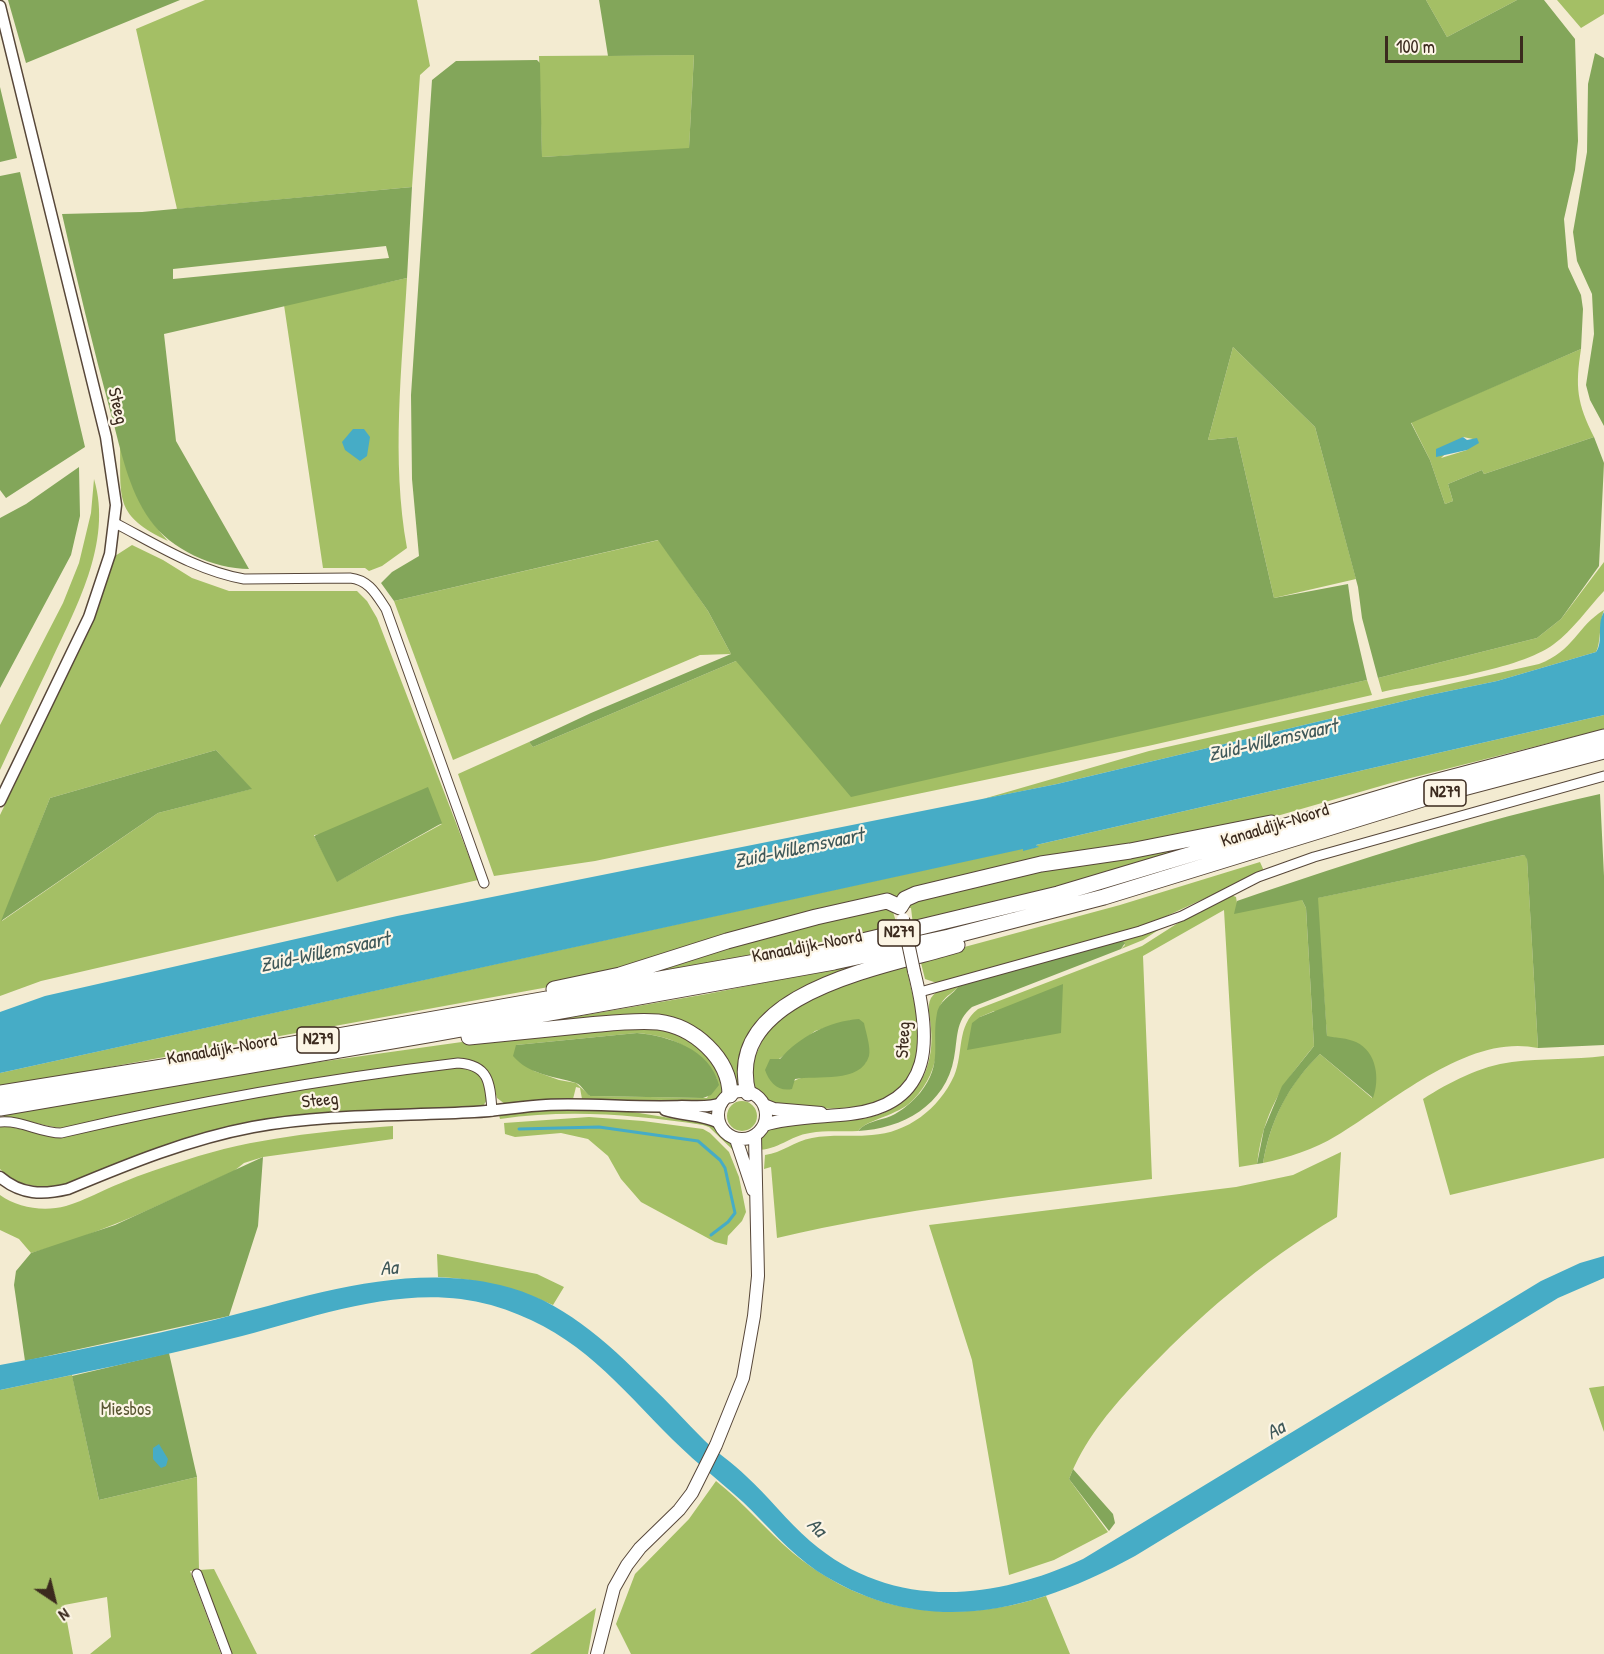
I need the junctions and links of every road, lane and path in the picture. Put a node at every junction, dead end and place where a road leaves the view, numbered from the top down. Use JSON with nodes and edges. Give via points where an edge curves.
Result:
{"nodes":[{"id":1,"x":0,"y":6,"type":"edge"},
{"id":2,"x":115,"y":524,"type":"junction"},
{"id":3,"x":1604,"y":737,"type":"edge"},
{"id":4,"x":1604,"y":751,"type":"edge"},
{"id":5,"x":1604,"y":776,"type":"edge"},
{"id":6,"x":0,"y":801,"type":"edge"},
{"id":7,"x":1324,"y":815,"type":"junction"},
{"id":8,"x":484,"y":883,"type":"dead end"},
{"id":9,"x":902,"y":913,"type":"junction"},
{"id":10,"x":1028,"y":918,"type":"junction"},
{"id":11,"x":920,"y":992,"type":"junction"},
{"id":12,"x":466,"y":1014,"type":"junction"},
{"id":13,"x":427,"y":1035,"type":"junction"},
{"id":14,"x":0,"y":1093,"type":"edge"},
{"id":15,"x":748,"y":1093,"type":"junction"},
{"id":16,"x":726,"y":1099,"type":"junction"},
{"id":17,"x":764,"y":1105,"type":"junction"},
{"id":18,"x":0,"y":1108,"type":"edge"},
{"id":19,"x":659,"y":1108,"type":"junction"},
{"id":20,"x":492,"y":1111,"type":"junction"},
{"id":21,"x":831,"y":1115,"type":"junction"},
{"id":22,"x":0,"y":1122,"type":"edge"},
{"id":23,"x":720,"y":1123,"type":"junction"},
{"id":24,"x":764,"y":1125,"type":"junction"},
{"id":25,"x":755,"y":1136,"type":"junction"},
{"id":26,"x":736,"y":1138,"type":"junction"},
{"id":27,"x":0,"y":1177,"type":"edge"},
{"id":28,"x":754,"y":1194,"type":"junction"},
{"id":29,"x":197,"y":1574,"type":"dead end"},
{"id":30,"x":226,"y":1654,"type":"edge"},
{"id":31,"x":597,"y":1654,"type":"edge"}],
"edges":[{"from":1,"to":2,"type":"street","name":"Steeg","via":[[106,437],[115,490]]},
{"from":2,"to":6,"type":"street","name":"Steeg","via":[[110,554],[89,617]]},
{"from":2,"to":8,"type":"street","via":[[192,564],[227,576],[350,578],[372,588],[386,609]]},
{"from":3,"to":7,"type":"highway","name":"Kanaaldijk-Noord","number":"N279"},
{"from":4,"to":10,"type":"highway","name":"Kanaaldijk-Noord","number":"N279","via":[[1429,797],[1212,866]]},
{"from":5,"to":11,"type":"street","via":[[1314,856],[1140,931]]},
{"from":7,"to":9,"type":"highway","number":"N279","via":[[1041,864],[916,894],[905,899]]},
{"from":7,"to":12,"type":"highway","name":"Kanaaldijk-Noord","number":"N279","via":[[1058,894],[924,928],[748,965]]},
{"from":9,"to":11,"type":"main road","name":"Steeg","bridge":true},
{"from":9,"to":12,"type":"highway","number":"N279","via":[[892,902],[879,902],[795,922],[620,975],[513,998]]},
{"from":10,"to":13,"type":"highway","name":"Kanaaldijk-Noord","number":"N279","via":[[834,962]]},
{"from":10,"to":15,"type":"highway","number":"N279","via":[[1001,931],[812,990],[788,1003],[767,1020],[752,1044],[745,1068]]},
{"from":11,"to":21,"type":"main road","name":"Steeg","via":[[926,1040],[922,1065],[912,1084],[877,1108]]},
{"from":12,"to":14,"type":"highway","name":"Kanaaldijk-Noord","number":"N279"},
{"from":13,"to":16,"type":"highway","number":"N279","via":[[459,1038],[658,1022],[704,1043],[726,1074]]},
{"from":13,"to":18,"type":"highway","name":"Kanaaldijk-Noord","number":"N279"},
{"from":15,"to":16,"type":"main road"},
{"from":15,"to":17,"type":"main road"},
{"from":16,"to":19,"type":"street","name":"Steeg","via":[[713,1106]]},
{"from":16,"to":23,"type":"main road","via":[[719,1113]]},
{"from":17,"to":21,"type":"main road","name":"Steeg"},
{"from":17,"to":24,"type":"main road"},
{"from":19,"to":20,"type":"street","name":"Steeg","via":[[595,1103]]},
{"from":19,"to":23,"type":"street","name":"Steeg"},
{"from":20,"to":22,"type":"street","via":[[491,1089],[485,1073],[473,1064],[458,1063],[269,1089],[61,1132]]},
{"from":20,"to":27,"type":"street","name":"Steeg","via":[[357,1115],[252,1127],[186,1144],[50,1193],[22,1190]]},
{"from":21,"to":24,"type":"main road","name":"Steeg"},
{"from":23,"to":26,"type":"main road","via":[[726,1133]]},
{"from":24,"to":25,"type":"main road"},
{"from":25,"to":26,"type":"main road"},
{"from":25,"to":28,"type":"main road"},
{"from":26,"to":28,"type":"main road"},
{"from":28,"to":31,"type":"main road","via":[[759,1248],[754,1316],[743,1378],[692,1493],[627,1565],[614,1588]]},
{"from":29,"to":30,"type":"street"}]}
